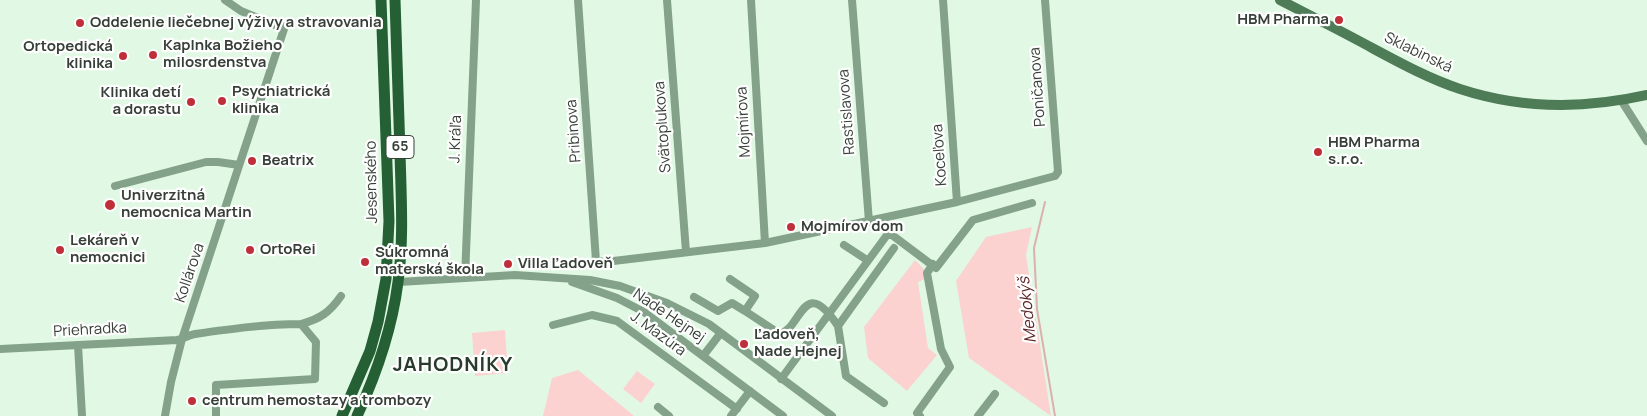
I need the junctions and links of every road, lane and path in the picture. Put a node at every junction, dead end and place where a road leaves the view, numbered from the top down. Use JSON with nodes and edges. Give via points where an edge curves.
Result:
{"nodes":[{"id":1,"x":225,"y":0,"type":"edge"},
{"id":2,"x":381,"y":0,"type":"edge"},
{"id":3,"x":395,"y":0,"type":"edge"},
{"id":4,"x":476,"y":0,"type":"edge"},
{"id":5,"x":578,"y":0,"type":"edge"},
{"id":6,"x":667,"y":0,"type":"edge"},
{"id":7,"x":751,"y":0,"type":"edge"},
{"id":8,"x":852,"y":0,"type":"edge"},
{"id":9,"x":943,"y":0,"type":"edge"},
{"id":10,"x":1045,"y":0,"type":"edge"},
{"id":11,"x":1280,"y":0,"type":"edge"},
{"id":12,"x":1647,"y":94,"type":"edge"},
{"id":13,"x":1621,"y":100,"type":"junction"},
{"id":14,"x":1647,"y":142,"type":"edge"},
{"id":15,"x":239,"y":165,"type":"junction"},
{"id":16,"x":1058,"y":172,"type":"joint"},
{"id":17,"x":115,"y":186,"type":"dead end"},
{"id":18,"x":957,"y":202,"type":"junction"},
{"id":19,"x":1032,"y":203,"type":"dead end"},
{"id":20,"x":869,"y":222,"type":"junction"},
{"id":21,"x":765,"y":243,"type":"junction"},
{"id":22,"x":844,"y":245,"type":"dead end"},
{"id":23,"x":894,"y":248,"type":"dead end"},
{"id":24,"x":686,"y":252,"type":"junction"},
{"id":25,"x":867,"y":260,"type":"junction"},
{"id":26,"x":934,"y":266,"type":"junction"},
{"id":27,"x":387,"y":268,"type":"junction"},
{"id":28,"x":465,"y":278,"type":"junction"},
{"id":29,"x":563,"y":279,"type":"junction"},
{"id":30,"x":730,"y":280,"type":"dead end"},
{"id":31,"x":398,"y":282,"type":"junction"},
{"id":32,"x":384,"y":289,"type":"junction"},
{"id":33,"x":341,"y":296,"type":"dead end"},
{"id":34,"x":694,"y":296,"type":"dead end"},
{"id":35,"x":745,"y":311,"type":"junction"},
{"id":36,"x":830,"y":314,"type":"junction"},
{"id":37,"x":301,"y":324,"type":"junction"},
{"id":38,"x":553,"y":325,"type":"dead end"},
{"id":39,"x":838,"y":326,"type":"junction"},
{"id":40,"x":720,"y":334,"type":"junction"},
{"id":41,"x":182,"y":340,"type":"junction"},
{"id":42,"x":78,"y":345,"type":"junction"},
{"id":43,"x":0,"y":349,"type":"edge"},
{"id":44,"x":703,"y":356,"type":"junction"},
{"id":45,"x":781,"y":379,"type":"junction"},
{"id":46,"x":750,"y":391,"type":"junction"},
{"id":47,"x":995,"y":394,"type":"dead end"},
{"id":48,"x":884,"y":403,"type":"dead end"},
{"id":49,"x":658,"y":407,"type":"dead end"},
{"id":50,"x":734,"y":413,"type":"edge"},
{"id":51,"x":82,"y":416,"type":"edge"},
{"id":52,"x":165,"y":416,"type":"edge"},
{"id":53,"x":216,"y":416,"type":"edge"},
{"id":54,"x":342,"y":416,"type":"edge"},
{"id":55,"x":358,"y":416,"type":"edge"},
{"id":56,"x":669,"y":416,"type":"edge"},
{"id":57,"x":783,"y":416,"type":"edge"},
{"id":58,"x":832,"y":416,"type":"edge"},
{"id":59,"x":920,"y":416,"type":"edge"},
{"id":60,"x":978,"y":416,"type":"edge"}],
"edges":[{"from":1,"to":15,"type":"street","name":"Kollárova","via":[[241,11],[284,29]]},
{"from":2,"to":27,"type":"main road","name":"Jesenského","number":"65","via":[[389,201]]},
{"from":3,"to":31,"type":"main road","name":"Jesenského","number":"65","via":[[402,232]]},
{"from":4,"to":28,"type":"street","name":"J. Kráľa"},
{"from":5,"to":24,"type":"street","name":"Pribinova","via":[[596,261]]},
{"from":6,"to":24,"type":"street","name":"Svätoplukova"},
{"from":7,"to":21,"type":"street","name":"Mojmírova"},
{"from":8,"to":20,"type":"street","name":"Rastislavova"},
{"from":9,"to":18,"type":"street","name":"Koceľova"},
{"from":10,"to":16,"type":"street","name":"Poničanova"},
{"from":11,"to":13,"type":"street","name":"Sklabinská","via":[[1416,71],[1499,99],[1552,105]]},
{"from":12,"to":13,"type":"street","name":"Sklabinská"},
{"from":13,"to":14,"type":"street"},
{"from":15,"to":17,"type":"street","via":[[206,162]]},
{"from":15,"to":41,"type":"street","name":"Kollárova"},
{"from":16,"to":18,"type":"street","name":"Koceľova","via":[[1055,176]]},
{"from":18,"to":20,"type":"street"},
{"from":19,"to":26,"type":"street","via":[[973,220]]},
{"from":20,"to":21,"type":"street"},
{"from":21,"to":24,"type":"street"},
{"from":22,"to":25,"type":"street"},
{"from":23,"to":39,"type":"street"},
{"from":25,"to":26,"type":"street","via":[[886,235],[892,235]]},
{"from":25,"to":36,"type":"street"},
{"from":26,"to":59,"type":"street","via":[[927,273],[941,349],[950,367],[917,413]]},
{"from":27,"to":31,"type":"main road"},
{"from":27,"to":32,"type":"main road","name":"Jesenského","number":"65"},
{"from":28,"to":29,"type":"street","name":"Nade Hejnej","via":[[515,275]]},
{"from":28,"to":31,"type":"street","name":"Nade Hejnej"},
{"from":29,"to":40,"type":"street","name":"Nade Hejnej","via":[[606,283],[657,298],[695,316]]},
{"from":29,"to":44,"type":"street","name":"Nade Hejnej","via":[[632,305]]},
{"from":30,"to":35,"type":"street","via":[[755,296]]},
{"from":31,"to":32,"type":"main road"},
{"from":31,"to":55,"type":"main road","name":"Jesenského","number":"65","via":[[385,346]]},
{"from":32,"to":54,"type":"main road","name":"Jesenského","number":"65","via":[[370,351]]},
{"from":33,"to":37,"type":"street","name":"Priehradka","via":[[333,308],[317,320]]},
{"from":34,"to":35,"type":"street","via":[[718,311],[732,303]]},
{"from":35,"to":36,"type":"street","via":[[780,334],[786,333],[803,307],[809,304],[817,304]]},
{"from":36,"to":39,"type":"street"},
{"from":36,"to":45,"type":"street"},
{"from":37,"to":41,"type":"street","name":"Priehradka","via":[[205,332]]},
{"from":37,"to":53,"type":"street","via":[[316,342],[315,380],[216,385]]},
{"from":38,"to":50,"type":"street","name":"J. Mazúra","via":[[592,315],[617,321]]},
{"from":39,"to":48,"type":"street","via":[[846,376]]},
{"from":40,"to":44,"type":"street","name":"Nade Hejnej"},
{"from":40,"to":45,"type":"street","name":"Nade Hejnej"},
{"from":41,"to":42,"type":"street","name":"Priehradka"},
{"from":41,"to":52,"type":"street","name":"Kollárova"},
{"from":42,"to":43,"type":"street","name":"Priehradka"},
{"from":42,"to":51,"type":"street"},
{"from":44,"to":46,"type":"street","name":"Nade Hejnej"},
{"from":45,"to":58,"type":"street","name":"Nade Hejnej"},
{"from":46,"to":50,"type":"street","name":"J. Mazúra"},
{"from":46,"to":57,"type":"street","name":"Nade Hejnej"},
{"from":47,"to":60,"type":"street"},
{"from":49,"to":56,"type":"street"}]}
